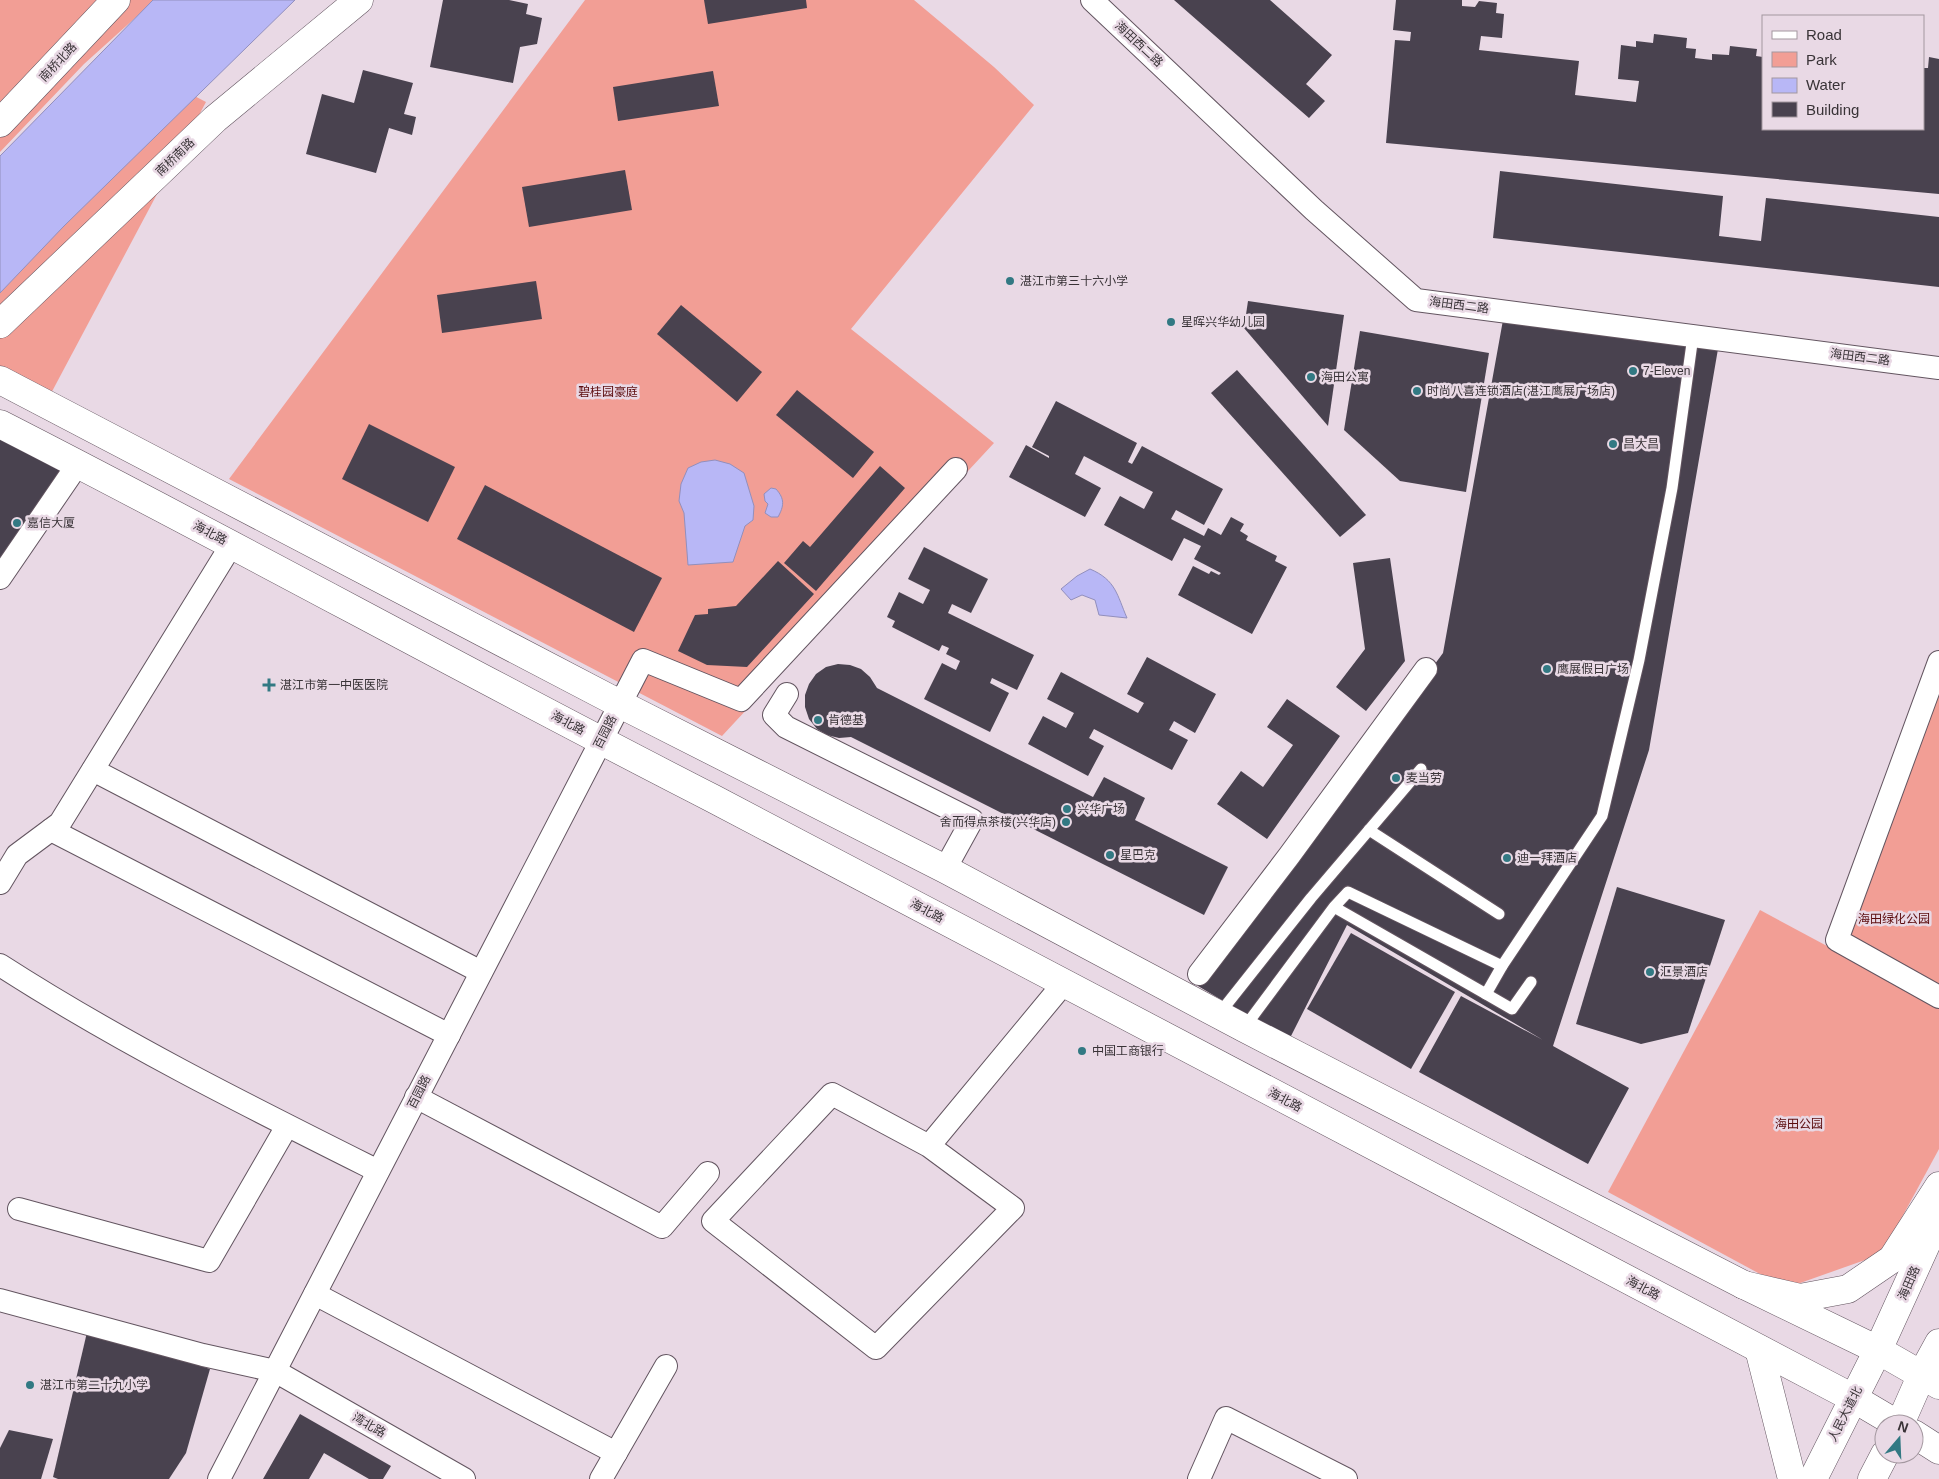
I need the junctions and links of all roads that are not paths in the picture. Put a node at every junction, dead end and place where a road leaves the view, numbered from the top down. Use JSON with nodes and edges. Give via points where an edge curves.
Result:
{"nodes":[{"id":1,"x":116,"y":0,"type":"edge"},
{"id":2,"x":359,"y":0,"type":"edge"},
{"id":3,"x":1092,"y":0,"type":"edge"},
{"id":4,"x":0,"y":123,"type":"edge"},
{"id":5,"x":0,"y":324,"type":"edge"},
{"id":6,"x":1693,"y":336,"type":"junction"},
{"id":7,"x":1939,"y":368,"type":"edge"},
{"id":8,"x":0,"y":380,"type":"edge"},
{"id":9,"x":0,"y":424,"type":"edge"},
{"id":10,"x":78,"y":464,"type":"junction"},
{"id":11,"x":956,"y":469,"type":"dead end"},
{"id":12,"x":232,"y":544,"type":"junction"},
{"id":13,"x":0,"y":578,"type":"edge"},
{"id":14,"x":1939,"y":662,"type":"edge"},
{"id":15,"x":1426,"y":669,"type":"dead end"},
{"id":16,"x":787,"y":694,"type":"dead end"},
{"id":17,"x":620,"y":704,"type":"junction"},
{"id":18,"x":601,"y":741,"type":"junction"},
{"id":19,"x":1421,"y":769,"type":"dead end"},
{"id":20,"x":93,"y":770,"type":"junction"},
{"id":21,"x":51,"y":830,"type":"junction"},
{"id":22,"x":1369,"y":830,"type":"junction"},
{"id":23,"x":945,"y":869,"type":"junction"},
{"id":24,"x":0,"y":883,"type":"edge"},
{"id":25,"x":1334,"y":907,"type":"junction"},
{"id":26,"x":1499,"y":914,"type":"dead end"},
{"id":27,"x":1216,"y":924,"type":"dead end"},
{"id":28,"x":0,"y":965,"type":"edge"},
{"id":29,"x":1502,"y":966,"type":"junction"},
{"id":30,"x":481,"y":972,"type":"junction"},
{"id":31,"x":1531,"y":982,"type":"dead end"},
{"id":32,"x":1064,"y":983,"type":"junction"},
{"id":33,"x":1192,"y":984,"type":"junction"},
{"id":34,"x":1486,"y":994,"type":"junction"},
{"id":35,"x":1939,"y":997,"type":"edge"},
{"id":36,"x":1219,"y":1014,"type":"junction"},
{"id":37,"x":1244,"y":1028,"type":"junction"},
{"id":38,"x":449,"y":1035,"type":"junction"},
{"id":39,"x":416,"y":1097,"type":"junction"},
{"id":40,"x":287,"y":1126,"type":"junction"},
{"id":41,"x":929,"y":1146,"type":"junction"},
{"id":42,"x":378,"y":1171,"type":"junction"},
{"id":43,"x":708,"y":1173,"type":"dead end"},
{"id":44,"x":1939,"y":1186,"type":"edge"},
{"id":45,"x":19,"y":1209,"type":"dead end"},
{"id":46,"x":1939,"y":1216,"type":"edge"},
{"id":47,"x":1744,"y":1285,"type":"junction"},
{"id":48,"x":315,"y":1294,"type":"junction"},
{"id":49,"x":0,"y":1300,"type":"edge"},
{"id":50,"x":1939,"y":1343,"type":"edge"},
{"id":51,"x":1759,"y":1349,"type":"junction"},
{"id":52,"x":1878,"y":1350,"type":"junction"},
{"id":53,"x":666,"y":1366,"type":"dead end"},
{"id":54,"x":275,"y":1371,"type":"junction"},
{"id":55,"x":1931,"y":1380,"type":"edge"},
{"id":56,"x":1853,"y":1398,"type":"junction"},
{"id":57,"x":1881,"y":1414,"type":"edge"},
{"id":58,"x":1906,"y":1414,"type":"edge"},
{"id":59,"x":1924,"y":1440,"type":"edge"},
{"id":60,"x":1939,"y":1450,"type":"edge"},
{"id":61,"x":616,"y":1454,"type":"junction"},
{"id":62,"x":1880,"y":1464,"type":"edge"},
{"id":63,"x":219,"y":1479,"type":"edge"},
{"id":64,"x":464,"y":1479,"type":"edge"},
{"id":65,"x":601,"y":1479,"type":"edge"},
{"id":66,"x":1199,"y":1479,"type":"edge"},
{"id":67,"x":1346,"y":1479,"type":"edge"},
{"id":68,"x":1792,"y":1479,"type":"edge"},
{"id":69,"x":1813,"y":1479,"type":"edge"},
{"id":70,"x":1872,"y":1479,"type":"edge"}],
"edges":[{"from":1,"to":4,"type":"street","name":"南桥北路"},
{"from":2,"to":5,"type":"street","name":"南桥南路","via":[[215,119]]},
{"from":3,"to":6,"type":"street","name":"海田西二路","via":[[1314,210],[1416,300]]},
{"from":6,"to":7,"type":"street","name":"海田西二路"},
{"from":6,"to":29,"type":"lane","via":[[1668,508],[1639,660],[1602,816]]},
{"from":8,"to":17,"type":"street"},
{"from":9,"to":10,"type":"street","name":"海北路"},
{"from":10,"to":12,"type":"street","name":"海北路"},
{"from":10,"to":13,"type":"street"},
{"from":11,"to":17,"type":"street","name":"百园路","via":[[741,700],[643,660]]},
{"from":12,"to":18,"type":"street","name":"海北路"},
{"from":12,"to":20,"type":"street"},
{"from":14,"to":35,"type":"street","via":[[1837,940]]},
{"from":15,"to":33,"type":"street"},
{"from":16,"to":23,"type":"street","via":[[774,715],[786,727],[972,820]]},
{"from":17,"to":18,"type":"street","name":"百园路"},
{"from":17,"to":23,"type":"street"},
{"from":18,"to":30,"type":"street","name":"百园路"},
{"from":18,"to":32,"type":"street","name":"海北路"},
{"from":19,"to":22,"type":"lane"},
{"from":20,"to":21,"type":"street","via":[[60,823]]},
{"from":20,"to":30,"type":"street"},
{"from":21,"to":24,"type":"street","via":[[17,855]]},
{"from":21,"to":38,"type":"street"},
{"from":22,"to":26,"type":"lane"},
{"from":22,"to":36,"type":"lane"},
{"from":23,"to":33,"type":"street"},
{"from":25,"to":29,"type":"lane","via":[[1348,892]]},
{"from":25,"to":34,"type":"lane"},
{"from":25,"to":37,"type":"lane"},
{"from":27,"to":33,"type":"street"},
{"from":28,"to":40,"type":"street","via":[[223,1094]]},
{"from":29,"to":34,"type":"lane"},
{"from":30,"to":38,"type":"street","name":"百园路"},
{"from":31,"to":34,"type":"lane","via":[[1512,1009]]},
{"from":32,"to":41,"type":"street"},
{"from":32,"to":51,"type":"street","name":"海北路"},
{"from":33,"to":36,"type":"street"},
{"from":36,"to":37,"type":"street"},
{"from":37,"to":47,"type":"street"},
{"from":38,"to":39,"type":"street","name":"百园路"},
{"from":39,"to":42,"type":"street","name":"百园路"},
{"from":39,"to":43,"type":"street","via":[[662,1228]]},
{"from":40,"to":42,"type":"street"},
{"from":40,"to":45,"type":"street","via":[[209,1262]]},
{"from":41,"to":41,"type":"street","via":[[832,1094],[714,1221],[876,1348],[1013,1208]]},
{"from":42,"to":48,"type":"street","name":"百园路"},
{"from":44,"to":47,"type":"street","via":[[1892,1260],[1848,1289],[1800,1298]]},
{"from":46,"to":52,"type":"street","name":"海田路"},
{"from":47,"to":52,"type":"street"},
{"from":48,"to":54,"type":"street","name":"百园路"},
{"from":48,"to":61,"type":"street"},
{"from":49,"to":54,"type":"street","name":"湾北路","via":[[203,1355]]},
{"from":50,"to":55,"type":"street"},
{"from":51,"to":56,"type":"street","name":"海北路"},
{"from":51,"to":68,"type":"street"},
{"from":52,"to":55,"type":"street"},
{"from":52,"to":56,"type":"street","name":"人民大道北"},
{"from":53,"to":61,"type":"street"},
{"from":54,"to":63,"type":"street","name":"百园路"},
{"from":54,"to":64,"type":"street","name":"湾北路"},
{"from":55,"to":58,"type":"street"},
{"from":56,"to":57,"type":"street","name":"海北路"},
{"from":56,"to":69,"type":"street","name":"人民大道北"},
{"from":59,"to":60,"type":"street"},
{"from":61,"to":65,"type":"street"},
{"from":62,"to":70,"type":"street"},
{"from":66,"to":67,"type":"street","via":[[1226,1418]]}]}
